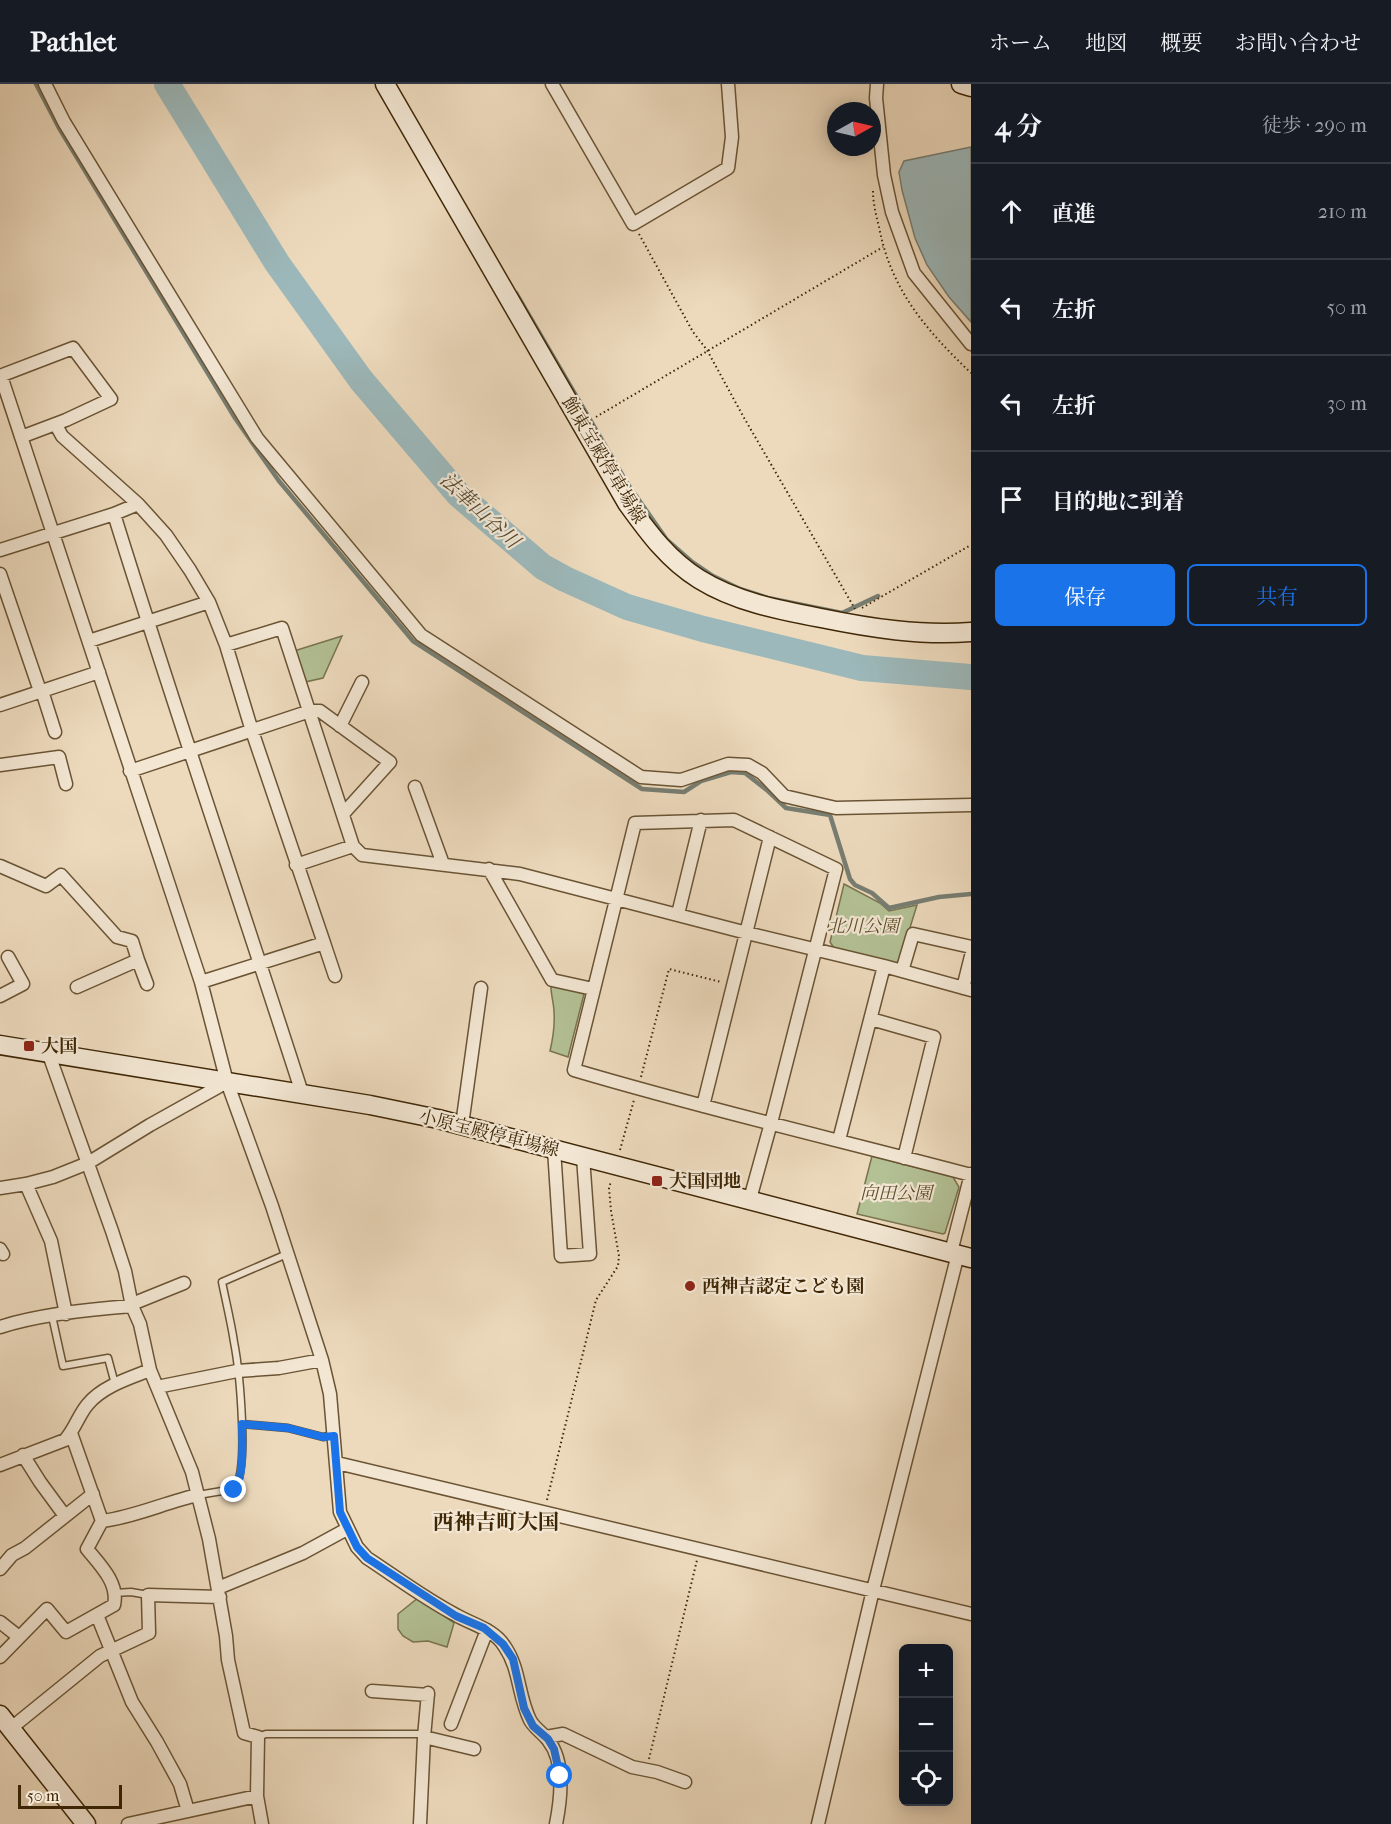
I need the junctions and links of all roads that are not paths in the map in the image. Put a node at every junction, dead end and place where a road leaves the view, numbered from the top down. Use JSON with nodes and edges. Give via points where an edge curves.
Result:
{"nodes":[{"id":1,"x":45,"y":84,"type":"edge"},
{"id":2,"x":385,"y":84,"type":"edge"},
{"id":3,"x":552,"y":84,"type":"edge"},
{"id":4,"x":728,"y":84,"type":"edge"},
{"id":5,"x":877,"y":84,"type":"edge"},
{"id":6,"x":961,"y":84,"type":"edge"},
{"id":7,"x":971,"y":87,"type":"edge"},
{"id":8,"x":971,"y":344,"type":"edge"},
{"id":9,"x":0,"y":376,"type":"edge"},
{"id":10,"x":56,"y":425,"type":"junction"},
{"id":11,"x":21,"y":437,"type":"junction"},
{"id":12,"x":138,"y":504,"type":"junction"},
{"id":13,"x":114,"y":514,"type":"junction"},
{"id":14,"x":53,"y":533,"type":"junction"},
{"id":15,"x":0,"y":550,"type":"edge"},
{"id":16,"x":0,"y":574,"type":"edge"},
{"id":17,"x":209,"y":602,"type":"junction"},
{"id":18,"x":147,"y":622,"type":"junction"},
{"id":19,"x":971,"y":632,"type":"edge"},
{"id":20,"x":89,"y":642,"type":"junction"},
{"id":21,"x":226,"y":645,"type":"junction"},
{"id":22,"x":99,"y":672,"type":"junction"},
{"id":23,"x":362,"y":682,"type":"dead end"},
{"id":24,"x":41,"y":691,"type":"junction"},
{"id":25,"x":0,"y":705,"type":"edge"},
{"id":26,"x":310,"y":711,"type":"junction"},
{"id":27,"x":340,"y":726,"type":"junction"},
{"id":28,"x":252,"y":731,"type":"junction"},
{"id":29,"x":55,"y":732,"type":"dead end"},
{"id":30,"x":190,"y":751,"type":"junction"},
{"id":31,"x":0,"y":765,"type":"edge"},
{"id":32,"x":130,"y":771,"type":"junction"},
{"id":33,"x":66,"y":784,"type":"dead end"},
{"id":34,"x":415,"y":787,"type":"dead end"},
{"id":35,"x":971,"y":805,"type":"edge"},
{"id":36,"x":342,"y":814,"type":"junction"},
{"id":37,"x":701,"y":820,"type":"junction"},
{"id":38,"x":770,"y":837,"type":"junction"},
{"id":39,"x":353,"y":846,"type":"junction"},
{"id":40,"x":443,"y":864,"type":"junction"},
{"id":41,"x":296,"y":865,"type":"junction"},
{"id":42,"x":0,"y":866,"type":"edge"},
{"id":43,"x":489,"y":869,"type":"junction"},
{"id":44,"x":616,"y":897,"type":"junction"},
{"id":45,"x":678,"y":914,"type":"junction"},
{"id":46,"x":747,"y":933,"type":"junction"},
{"id":47,"x":324,"y":943,"type":"junction"},
{"id":48,"x":971,"y":947,"type":"edge"},
{"id":49,"x":816,"y":949,"type":"junction"},
{"id":50,"x":971,"y":956,"type":"edge"},
{"id":51,"x":8,"y":957,"type":"dead end"},
{"id":52,"x":138,"y":960,"type":"junction"},
{"id":53,"x":261,"y":964,"type":"junction"},
{"id":54,"x":884,"y":966,"type":"junction"},
{"id":55,"x":902,"y":971,"type":"junction"},
{"id":56,"x":335,"y":976,"type":"dead end"},
{"id":57,"x":201,"y":982,"type":"junction"},
{"id":58,"x":147,"y":984,"type":"dead end"},
{"id":59,"x":76,"y":987,"type":"dead end"},
{"id":60,"x":481,"y":988,"type":"dead end"},
{"id":61,"x":593,"y":989,"type":"junction"},
{"id":62,"x":967,"y":989,"type":"edge"},
{"id":63,"x":0,"y":996,"type":"edge"},
{"id":64,"x":871,"y":1019,"type":"junction"},
{"id":65,"x":0,"y":1045,"type":"edge"},
{"id":66,"x":48,"y":1052,"type":"junction"},
{"id":67,"x":227,"y":1082,"type":"junction"},
{"id":68,"x":302,"y":1093,"type":"junction"},
{"id":69,"x":703,"y":1106,"type":"junction"},
{"id":70,"x":771,"y":1123,"type":"junction"},
{"id":71,"x":462,"y":1125,"type":"junction"},
{"id":72,"x":838,"y":1140,"type":"junction"},
{"id":73,"x":554,"y":1149,"type":"junction"},
{"id":74,"x":583,"y":1157,"type":"junction"},
{"id":75,"x":904,"y":1158,"type":"junction"},
{"id":76,"x":88,"y":1163,"type":"junction"},
{"id":77,"x":971,"y":1175,"type":"edge"},
{"id":78,"x":26,"y":1184,"type":"junction"},
{"id":79,"x":0,"y":1188,"type":"edge"},
{"id":80,"x":750,"y":1199,"type":"junction"},
{"id":81,"x":288,"y":1254,"type":"junction"},
{"id":82,"x":960,"y":1255,"type":"edge"},
{"id":83,"x":184,"y":1283,"type":"dead end"},
{"id":84,"x":132,"y":1305,"type":"junction"},
{"id":85,"x":66,"y":1314,"type":"junction"},
{"id":86,"x":52,"y":1316,"type":"junction"},
{"id":87,"x":0,"y":1327,"type":"edge"},
{"id":88,"x":322,"y":1360,"type":"junction"},
{"id":89,"x":150,"y":1370,"type":"junction"},
{"id":90,"x":237,"y":1371,"type":"junction"},
{"id":91,"x":116,"y":1384,"type":"junction"},
{"id":92,"x":157,"y":1387,"type":"junction"},
{"id":93,"x":242,"y":1424,"type":"junction"},
{"id":94,"x":71,"y":1433,"type":"junction"},
{"id":95,"x":334,"y":1436,"type":"junction"},
{"id":96,"x":23,"y":1455,"type":"junction"},
{"id":97,"x":337,"y":1463,"type":"junction"},
{"id":98,"x":0,"y":1465,"type":"edge"},
{"id":99,"x":93,"y":1494,"type":"junction"},
{"id":100,"x":198,"y":1495,"type":"junction"},
{"id":101,"x":65,"y":1516,"type":"junction"},
{"id":102,"x":102,"y":1521,"type":"junction"},
{"id":103,"x":348,"y":1529,"type":"junction"},
{"id":104,"x":0,"y":1569,"type":"edge"},
{"id":105,"x":873,"y":1590,"type":"junction"},
{"id":106,"x":114,"y":1593,"type":"junction"},
{"id":107,"x":219,"y":1593,"type":"junction"},
{"id":108,"x":148,"y":1595,"type":"junction"},
{"id":109,"x":971,"y":1614,"type":"edge"},
{"id":110,"x":97,"y":1615,"type":"junction"},
{"id":111,"x":0,"y":1622,"type":"edge"},
{"id":112,"x":487,"y":1630,"type":"junction"},
{"id":113,"x":19,"y":1637,"type":"junction"},
{"id":114,"x":110,"y":1651,"type":"junction"},
{"id":115,"x":0,"y":1657,"type":"edge"},
{"id":116,"x":372,"y":1691,"type":"dead end"},
{"id":117,"x":5,"y":1722,"type":"edge"},
{"id":118,"x":451,"y":1724,"type":"dead end"},
{"id":119,"x":424,"y":1735,"type":"junction"},
{"id":120,"x":258,"y":1737,"type":"junction"},
{"id":121,"x":546,"y":1737,"type":"junction"},
{"id":122,"x":474,"y":1749,"type":"dead end"},
{"id":123,"x":685,"y":1782,"type":"dead end"},
{"id":124,"x":257,"y":1796,"type":"junction"},
{"id":125,"x":188,"y":1811,"type":"junction"},
{"id":126,"x":86,"y":1824,"type":"edge"},
{"id":127,"x":128,"y":1824,"type":"edge"},
{"id":128,"x":262,"y":1824,"type":"edge"},
{"id":129,"x":420,"y":1824,"type":"edge"},
{"id":130,"x":556,"y":1824,"type":"edge"},
{"id":131,"x":818,"y":1824,"type":"edge"}],
"edges":[{"from":1,"to":35,"type":"street","via":[[64,122],[257,438],[421,635],[641,777],[681,780],[728,764],[748,765],[784,795],[836,808]]},
{"from":2,"to":19,"type":"main road","name":"飾東宝殿停車場線","via":[[627,503],[651,537],[681,566],[718,590],[759,605],[854,617],[908,632]]},
{"from":3,"to":4,"type":"street","via":[[633,224],[728,168],[732,137]]},
{"from":5,"to":8,"type":"street","via":[[884,175],[892,212],[914,273]]},
{"from":6,"to":7,"type":"main road"},
{"from":9,"to":10,"type":"street","via":[[73,348],[111,399]]},
{"from":9,"to":11,"type":"street"},
{"from":10,"to":11,"type":"street"},
{"from":10,"to":12,"type":"street","via":[[62,436]]},
{"from":11,"to":14,"type":"street"},
{"from":12,"to":13,"type":"street"},
{"from":12,"to":17,"type":"street","via":[[166,536]]},
{"from":13,"to":14,"type":"street"},
{"from":13,"to":18,"type":"street"},
{"from":14,"to":15,"type":"street"},
{"from":14,"to":20,"type":"street"},
{"from":16,"to":24,"type":"street"},
{"from":17,"to":18,"type":"street"},
{"from":17,"to":21,"type":"street"},
{"from":18,"to":20,"type":"street"},
{"from":18,"to":30,"type":"street"},
{"from":20,"to":22,"type":"street"},
{"from":21,"to":26,"type":"street","via":[[282,628]]},
{"from":21,"to":28,"type":"street"},
{"from":22,"to":24,"type":"street"},
{"from":22,"to":32,"type":"street"},
{"from":23,"to":27,"type":"street"},
{"from":24,"to":25,"type":"street"},
{"from":24,"to":29,"type":"street"},
{"from":26,"to":27,"type":"street","via":[[320,711]]},
{"from":26,"to":28,"type":"street"},
{"from":26,"to":36,"type":"street"},
{"from":27,"to":36,"type":"street","via":[[390,762]]},
{"from":28,"to":30,"type":"street"},
{"from":28,"to":41,"type":"street"},
{"from":30,"to":32,"type":"street"},
{"from":30,"to":53,"type":"street"},
{"from":31,"to":33,"type":"street","via":[[49,754],[59,757]]},
{"from":32,"to":57,"type":"street"},
{"from":34,"to":40,"type":"street"},
{"from":36,"to":39,"type":"street"},
{"from":37,"to":38,"type":"street","via":[[734,820]]},
{"from":37,"to":44,"type":"street","via":[[635,823]]},
{"from":37,"to":45,"type":"street"},
{"from":38,"to":46,"type":"street"},
{"from":38,"to":49,"type":"street","via":[[836,869]]},
{"from":39,"to":40,"type":"street","via":[[362,855]]},
{"from":39,"to":41,"type":"street"},
{"from":40,"to":43,"type":"street"},
{"from":41,"to":47,"type":"street"},
{"from":42,"to":52,"type":"street","via":[[46,886],[61,875],[117,937],[132,941]]},
{"from":43,"to":44,"type":"street"},
{"from":43,"to":61,"type":"street","via":[[552,980]]},
{"from":44,"to":45,"type":"street"},
{"from":44,"to":61,"type":"street"},
{"from":45,"to":46,"type":"street"},
{"from":46,"to":49,"type":"street"},
{"from":46,"to":69,"type":"street"},
{"from":47,"to":53,"type":"street"},
{"from":47,"to":56,"type":"street"},
{"from":48,"to":55,"type":"street","via":[[913,934]]},
{"from":49,"to":54,"type":"street"},
{"from":49,"to":70,"type":"street"},
{"from":50,"to":62,"type":"street"},
{"from":51,"to":63,"type":"street","via":[[23,984]]},
{"from":52,"to":58,"type":"street"},
{"from":52,"to":59,"type":"street"},
{"from":53,"to":57,"type":"street"},
{"from":53,"to":68,"type":"street"},
{"from":54,"to":55,"type":"street"},
{"from":54,"to":64,"type":"street"},
{"from":55,"to":62,"type":"street"},
{"from":57,"to":67,"type":"street"},
{"from":60,"to":71,"type":"street"},
{"from":61,"to":69,"type":"street","via":[[574,1070]]},
{"from":64,"to":72,"type":"street"},
{"from":64,"to":75,"type":"street","via":[[934,1037]]},
{"from":65,"to":66,"type":"main road","name":"小原宝殿停車場線"},
{"from":66,"to":67,"type":"main road","name":"小原宝殿停車場線"},
{"from":66,"to":76,"type":"street"},
{"from":67,"to":68,"type":"main road","name":"小原宝殿停車場線"},
{"from":67,"to":76,"type":"street"},
{"from":67,"to":81,"type":"street"},
{"from":68,"to":71,"type":"main road","name":"小原宝殿停車場線"},
{"from":69,"to":70,"type":"street"},
{"from":70,"to":72,"type":"street"},
{"from":70,"to":80,"type":"street"},
{"from":71,"to":73,"type":"main road","name":"小原宝殿停車場線"},
{"from":72,"to":75,"type":"street"},
{"from":73,"to":74,"type":"main road","name":"小原宝殿停車場線"},
{"from":73,"to":74,"type":"street","via":[[561,1256],[590,1254]]},
{"from":74,"to":80,"type":"main road","name":"小原宝殿停車場線"},
{"from":75,"to":77,"type":"street"},
{"from":76,"to":78,"type":"street"},
{"from":76,"to":84,"type":"street","via":[[125,1271]]},
{"from":77,"to":82,"type":"street"},
{"from":78,"to":79,"type":"street"},
{"from":78,"to":85,"type":"street","via":[[51,1241]]},
{"from":80,"to":82,"type":"main road","name":"小原宝殿停車場線"},
{"from":81,"to":88,"type":"street"},
{"from":81,"to":90,"type":"lane","via":[[222,1282]]},
{"from":82,"to":105,"type":"street"},
{"from":83,"to":84,"type":"street"},
{"from":84,"to":85,"type":"street"},
{"from":84,"to":89,"type":"street"},
{"from":85,"to":86,"type":"street"},
{"from":86,"to":87,"type":"street"},
{"from":86,"to":91,"type":"lane","via":[[63,1366],[108,1358]]},
{"from":88,"to":90,"type":"street"},
{"from":88,"to":95,"type":"street"},
{"from":89,"to":91,"type":"street"},
{"from":89,"to":92,"type":"street"},
{"from":90,"to":92,"type":"street"},
{"from":90,"to":93,"type":"lane"},
{"from":91,"to":94,"type":"street","via":[[88,1404]]},
{"from":92,"to":100,"type":"street"},
{"from":93,"to":95,"type":"lane"},
{"from":93,"to":100,"type":"lane","via":[[238,1484],[234,1490]]},
{"from":94,"to":96,"type":"street","via":[[57,1444]]},
{"from":94,"to":99,"type":"street"},
{"from":95,"to":97,"type":"street"},
{"from":96,"to":98,"type":"street"},
{"from":96,"to":101,"type":"street"},
{"from":97,"to":103,"type":"street","via":[[340,1512]]},
{"from":97,"to":105,"type":"street"},
{"from":99,"to":101,"type":"street"},
{"from":99,"to":102,"type":"street"},
{"from":100,"to":102,"type":"street"},
{"from":100,"to":107,"type":"street"},
{"from":101,"to":104,"type":"street","via":[[12,1555]]},
{"from":102,"to":106,"type":"street","via":[[87,1550],[112,1581]]},
{"from":103,"to":107,"type":"street"},
{"from":103,"to":112,"type":"street","via":[[367,1558],[456,1616]]},
{"from":105,"to":109,"type":"street"},
{"from":105,"to":131,"type":"street"},
{"from":106,"to":108,"type":"lane"},
{"from":106,"to":110,"type":"street","via":[[114,1605]]},
{"from":107,"to":108,"type":"street"},
{"from":107,"to":120,"type":"street","via":[[244,1733]]},
{"from":108,"to":114,"type":"street","via":[[149,1633]]},
{"from":110,"to":113,"type":"street","via":[[66,1632],[46,1609]]},
{"from":110,"to":114,"type":"street"},
{"from":111,"to":113,"type":"street"},
{"from":112,"to":118,"type":"street"},
{"from":112,"to":121,"type":"street","via":[[513,1659],[524,1708],[533,1726]]},
{"from":113,"to":115,"type":"street"},
{"from":114,"to":117,"type":"street","via":[[71,1678],[22,1721]]},
{"from":114,"to":125,"type":"street","via":[[132,1702],[180,1784]]},
{"from":116,"to":119,"type":"street","via":[[428,1694]]},
{"from":117,"to":126,"type":"main road"},
{"from":119,"to":120,"type":"lane"},
{"from":119,"to":122,"type":"street"},
{"from":119,"to":129,"type":"street"},
{"from":120,"to":124,"type":"street"},
{"from":121,"to":123,"type":"street","via":[[563,1734],[632,1767]]},
{"from":121,"to":130,"type":"street","via":[[554,1749],[560,1776]]},
{"from":124,"to":125,"type":"street"},
{"from":124,"to":128,"type":"street"},
{"from":125,"to":127,"type":"street"}]}
